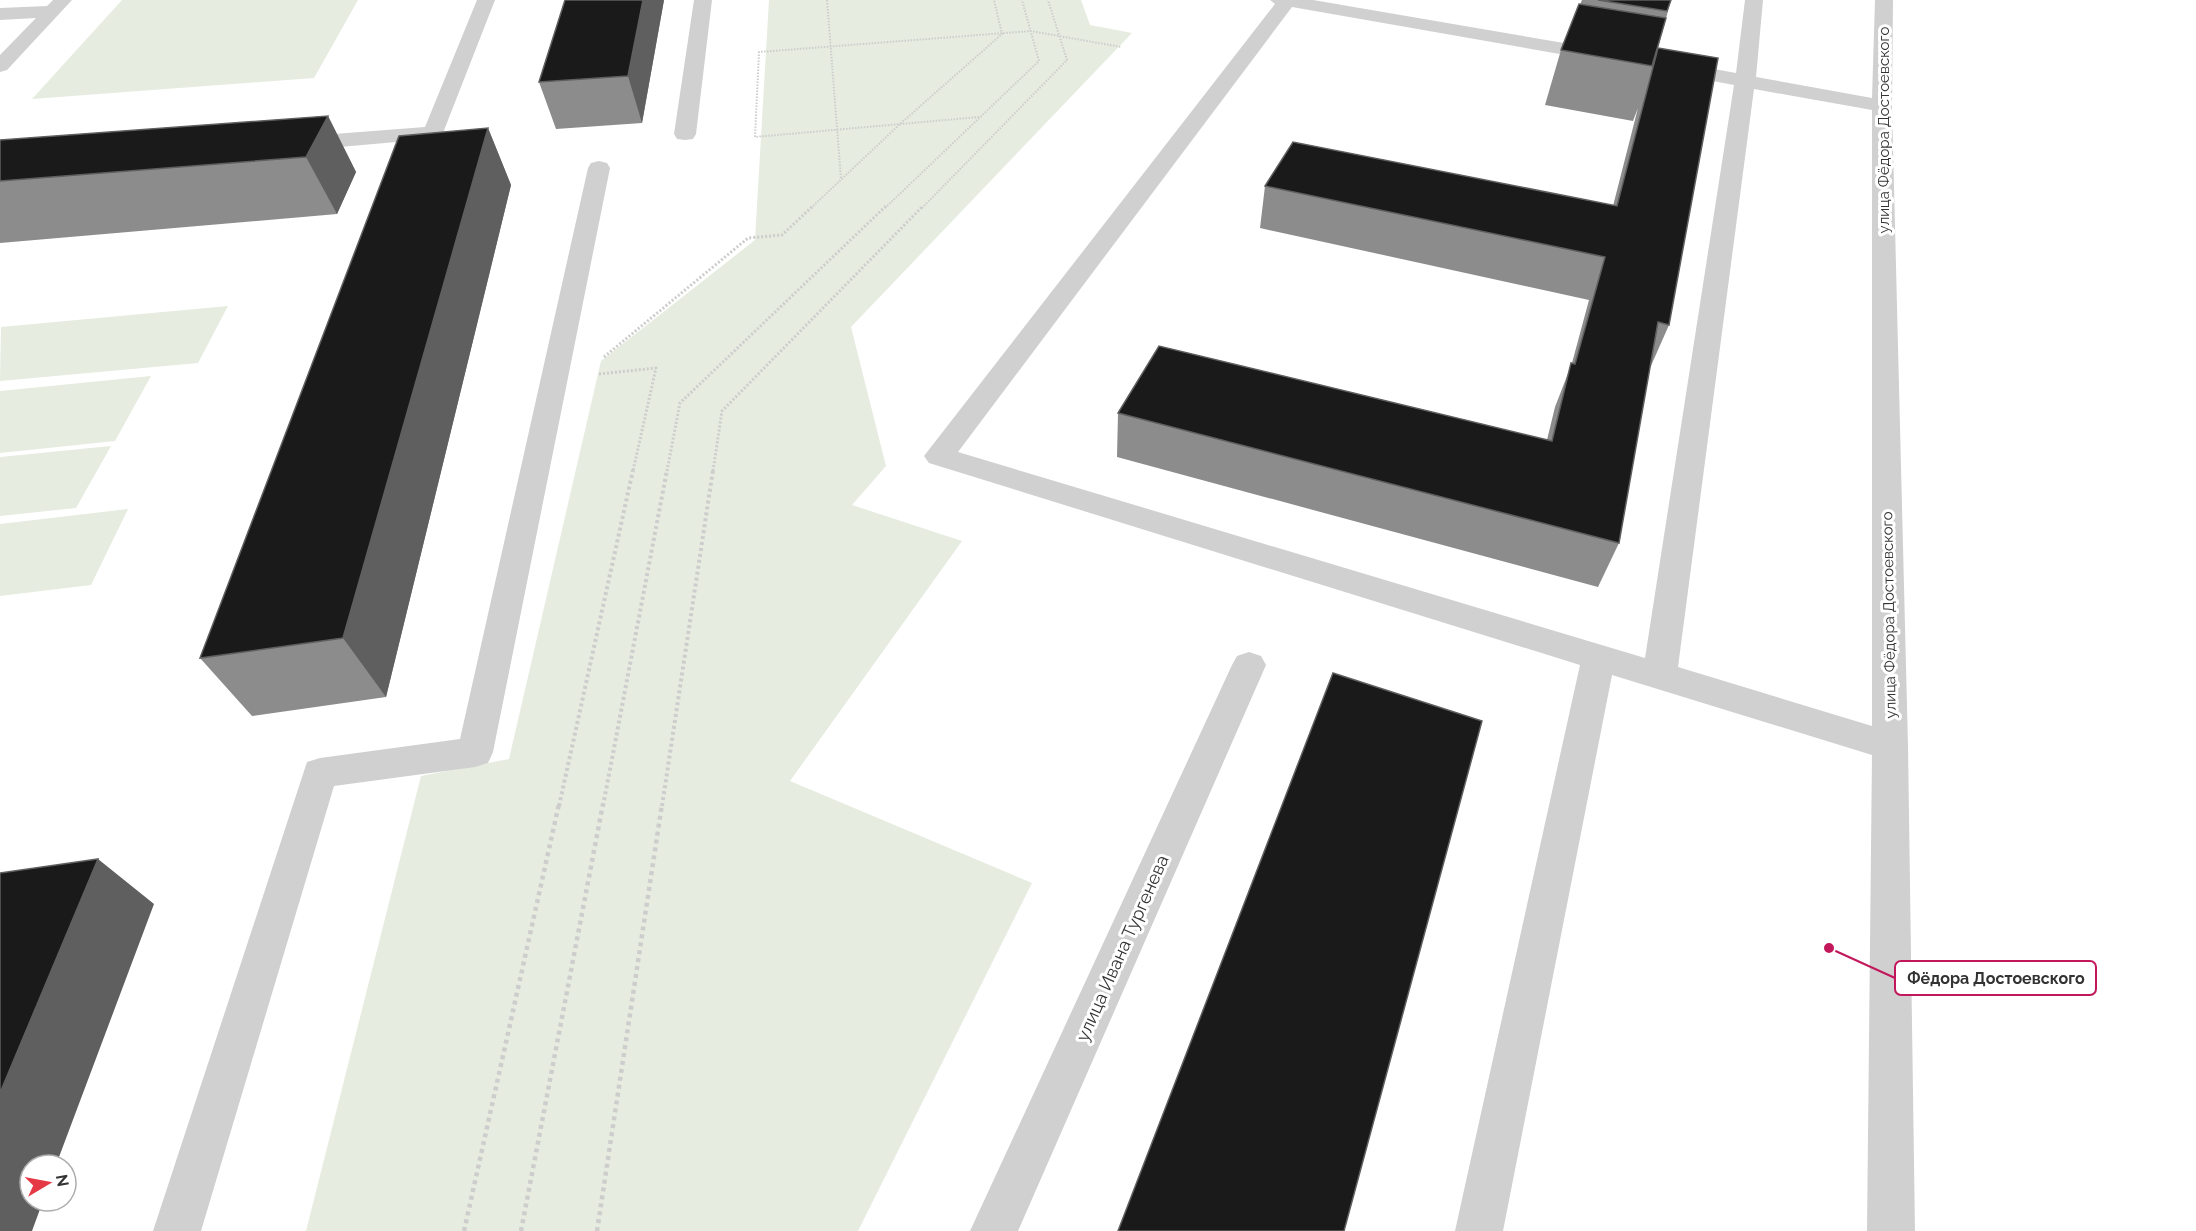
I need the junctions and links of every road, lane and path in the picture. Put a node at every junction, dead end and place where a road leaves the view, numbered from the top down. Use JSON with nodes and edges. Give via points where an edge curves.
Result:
{"nodes":[{"id":1,"x":486,"y":0,"type":"edge"},
{"id":2,"x":703,"y":0,"type":"edge"},
{"id":3,"x":827,"y":0,"type":"edge"},
{"id":4,"x":994,"y":0,"type":"edge"},
{"id":5,"x":1022,"y":0,"type":"edge"},
{"id":6,"x":1048,"y":0,"type":"edge"},
{"id":7,"x":1754,"y":0,"type":"edge"},
{"id":8,"x":1884,"y":0,"type":"edge"},
{"id":9,"x":1283,"y":1,"type":"edge"},
{"id":10,"x":58,"y":5,"type":"edge"},
{"id":11,"x":0,"y":14,"type":"edge"},
{"id":12,"x":1031,"y":31,"type":"junction"},
{"id":13,"x":1002,"y":34,"type":"junction"},
{"id":14,"x":1060,"y":36,"type":"junction"},
{"id":15,"x":830,"y":47,"type":"junction"},
{"id":16,"x":1121,"y":47,"type":"dead end"},
{"id":17,"x":1620,"y":58,"type":"edge"},
{"id":18,"x":1654,"y":64,"type":"edge"},
{"id":19,"x":0,"y":66,"type":"edge"},
{"id":20,"x":1745,"y":81,"type":"junction"},
{"id":21,"x":1882,"y":105,"type":"junction"},
{"id":22,"x":980,"y":117,"type":"junction"},
{"id":23,"x":900,"y":124,"type":"junction"},
{"id":24,"x":837,"y":130,"type":"junction"},
{"id":25,"x":686,"y":134,"type":"dead end"},
{"id":26,"x":278,"y":145,"type":"edge"},
{"id":27,"x":599,"y":168,"type":"dead end"},
{"id":28,"x":841,"y":179,"type":"junction"},
{"id":29,"x":599,"y":360,"type":"dead end"},
{"id":30,"x":590,"y":375,"type":"dead end"},
{"id":31,"x":1598,"y":658,"type":"junction"},
{"id":32,"x":1250,"y":665,"type":"dead end"},
{"id":33,"x":1659,"y":677,"type":"junction"},
{"id":34,"x":1890,"y":746,"type":"junction"},
{"id":35,"x":177,"y":1231,"type":"edge"},
{"id":36,"x":464,"y":1231,"type":"edge"},
{"id":37,"x":521,"y":1231,"type":"edge"},
{"id":38,"x":597,"y":1231,"type":"edge"},
{"id":39,"x":994,"y":1231,"type":"edge"},
{"id":40,"x":1479,"y":1231,"type":"edge"},
{"id":41,"x":1891,"y":1231,"type":"edge"}],
"edges":[{"from":1,"to":26,"type":"street","via":[[433,133]]},
{"from":2,"to":25,"type":"street"},
{"from":3,"to":15,"type":"path"},
{"from":4,"to":13,"type":"path"},
{"from":5,"to":12,"type":"path"},
{"from":6,"to":14,"type":"path"},
{"from":7,"to":20,"type":"street"},
{"from":8,"to":21,"type":"street","name":"улица Фёдора Достоевского"},
{"from":9,"to":17,"type":"street"},
{"from":9,"to":31,"type":"street","via":[[939,456]]},
{"from":10,"to":11,"type":"street"},
{"from":10,"to":19,"type":"street"},
{"from":12,"to":13,"type":"path"},
{"from":12,"to":14,"type":"path"},
{"from":12,"to":22,"type":"path","via":[[1039,61]]},
{"from":13,"to":15,"type":"path"},
{"from":13,"to":23,"type":"path"},
{"from":14,"to":16,"type":"path"},
{"from":14,"to":38,"type":"path","via":[[1067,60],[722,411]]},
{"from":15,"to":24,"type":"path"},
{"from":15,"to":24,"type":"path","via":[[759,52],[755,137]]},
{"from":18,"to":20,"type":"street"},
{"from":20,"to":21,"type":"street"},
{"from":20,"to":33,"type":"street"},
{"from":21,"to":34,"type":"street","name":"улица Фёдора Достоевского"},
{"from":22,"to":23,"type":"path"},
{"from":22,"to":37,"type":"path","via":[[680,403]]},
{"from":23,"to":24,"type":"path"},
{"from":23,"to":28,"type":"path"},
{"from":24,"to":28,"type":"path"},
{"from":27,"to":35,"type":"street","via":[[475,752],[320,773]]},
{"from":28,"to":29,"type":"path","via":[[782,235],[748,238]]},
{"from":30,"to":36,"type":"path","via":[[656,368]]},
{"from":31,"to":33,"type":"street"},
{"from":31,"to":40,"type":"street"},
{"from":32,"to":39,"type":"street","name":"улица Ивана Тургенева"},
{"from":33,"to":34,"type":"street"},
{"from":34,"to":41,"type":"street","name":"улица Фёдора Достоевского"}]}
